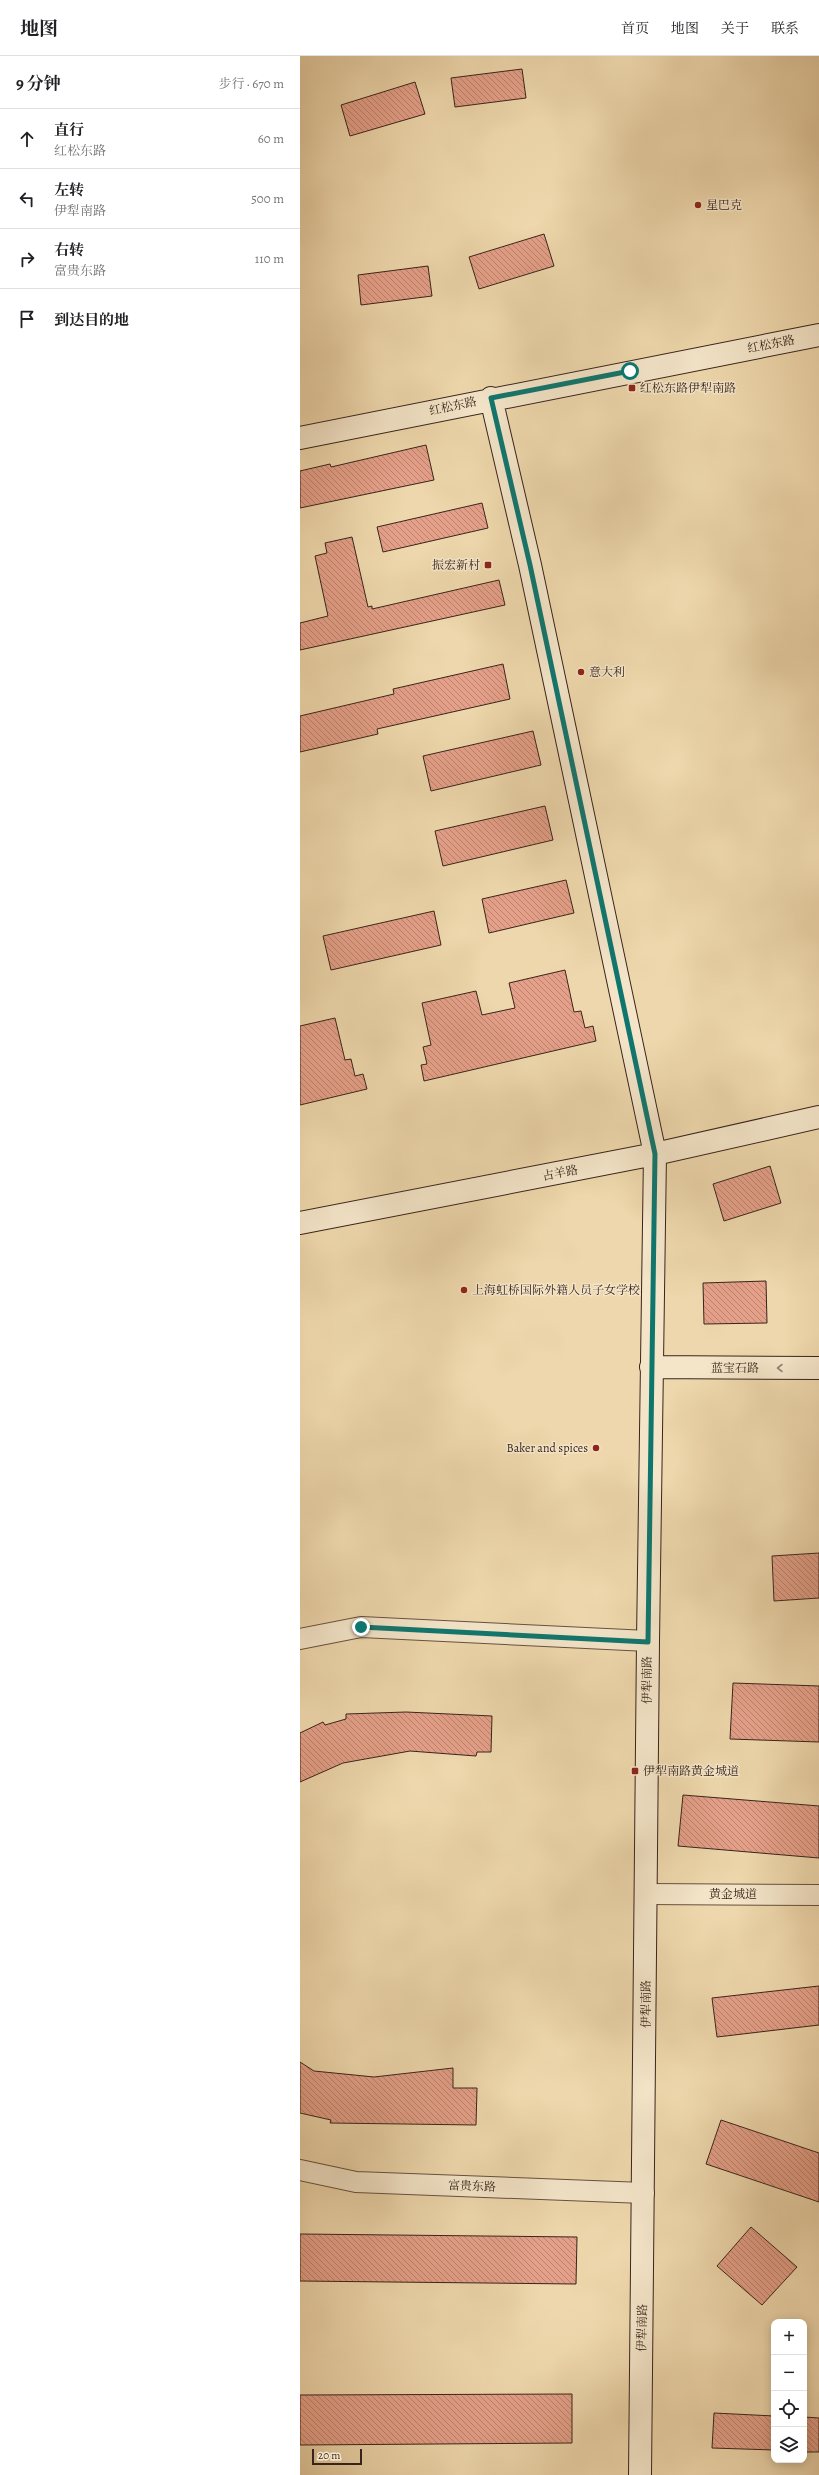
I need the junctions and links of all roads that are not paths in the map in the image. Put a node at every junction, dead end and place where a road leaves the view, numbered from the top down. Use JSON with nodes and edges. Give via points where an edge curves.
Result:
{"nodes":[{"id":1,"x":819,"y":335,"type":"edge"},
{"id":2,"x":491,"y":398,"type":"junction"},
{"id":3,"x":300,"y":438,"type":"edge"},
{"id":4,"x":819,"y":1117,"type":"edge"},
{"id":5,"x":655,"y":1154,"type":"junction"},
{"id":6,"x":300,"y":1223,"type":"edge"},
{"id":7,"x":651,"y":1367,"type":"junction"},
{"id":8,"x":819,"y":1368,"type":"edge"},
{"id":9,"x":300,"y":1639,"type":"edge"},
{"id":10,"x":648,"y":1642,"type":"junction"},
{"id":11,"x":646,"y":1894,"type":"junction"},
{"id":12,"x":819,"y":1895,"type":"edge"},
{"id":13,"x":300,"y":2170,"type":"edge"},
{"id":14,"x":644,"y":2193,"type":"junction"},
{"id":15,"x":640,"y":2475,"type":"edge"}],
"edges":[{"from":1,"to":2,"type":"street","name":"红松东路"},
{"from":2,"to":3,"type":"street","name":"红松东路"},
{"from":2,"to":5,"type":"street","name":"伊犁南路","via":[[532,572]]},
{"from":4,"to":5,"type":"street","name":"古羊路"},
{"from":5,"to":6,"type":"street","name":"古羊路"},
{"from":5,"to":7,"type":"street","name":"伊犁南路"},
{"from":8,"to":7,"type":"street","name":"蓝宝石路","one_way":true},
{"from":7,"to":10,"type":"street","name":"伊犁南路"},
{"from":9,"to":10,"type":"street","via":[[361,1627]]},
{"from":10,"to":11,"type":"street","name":"伊犁南路"},
{"from":11,"to":12,"type":"street","name":"黄金城道"},
{"from":11,"to":14,"type":"street","name":"伊犁南路"},
{"from":13,"to":14,"type":"street","name":"富贵东路","via":[[356,2182]]},
{"from":14,"to":15,"type":"street","name":"伊犁南路"}]}
